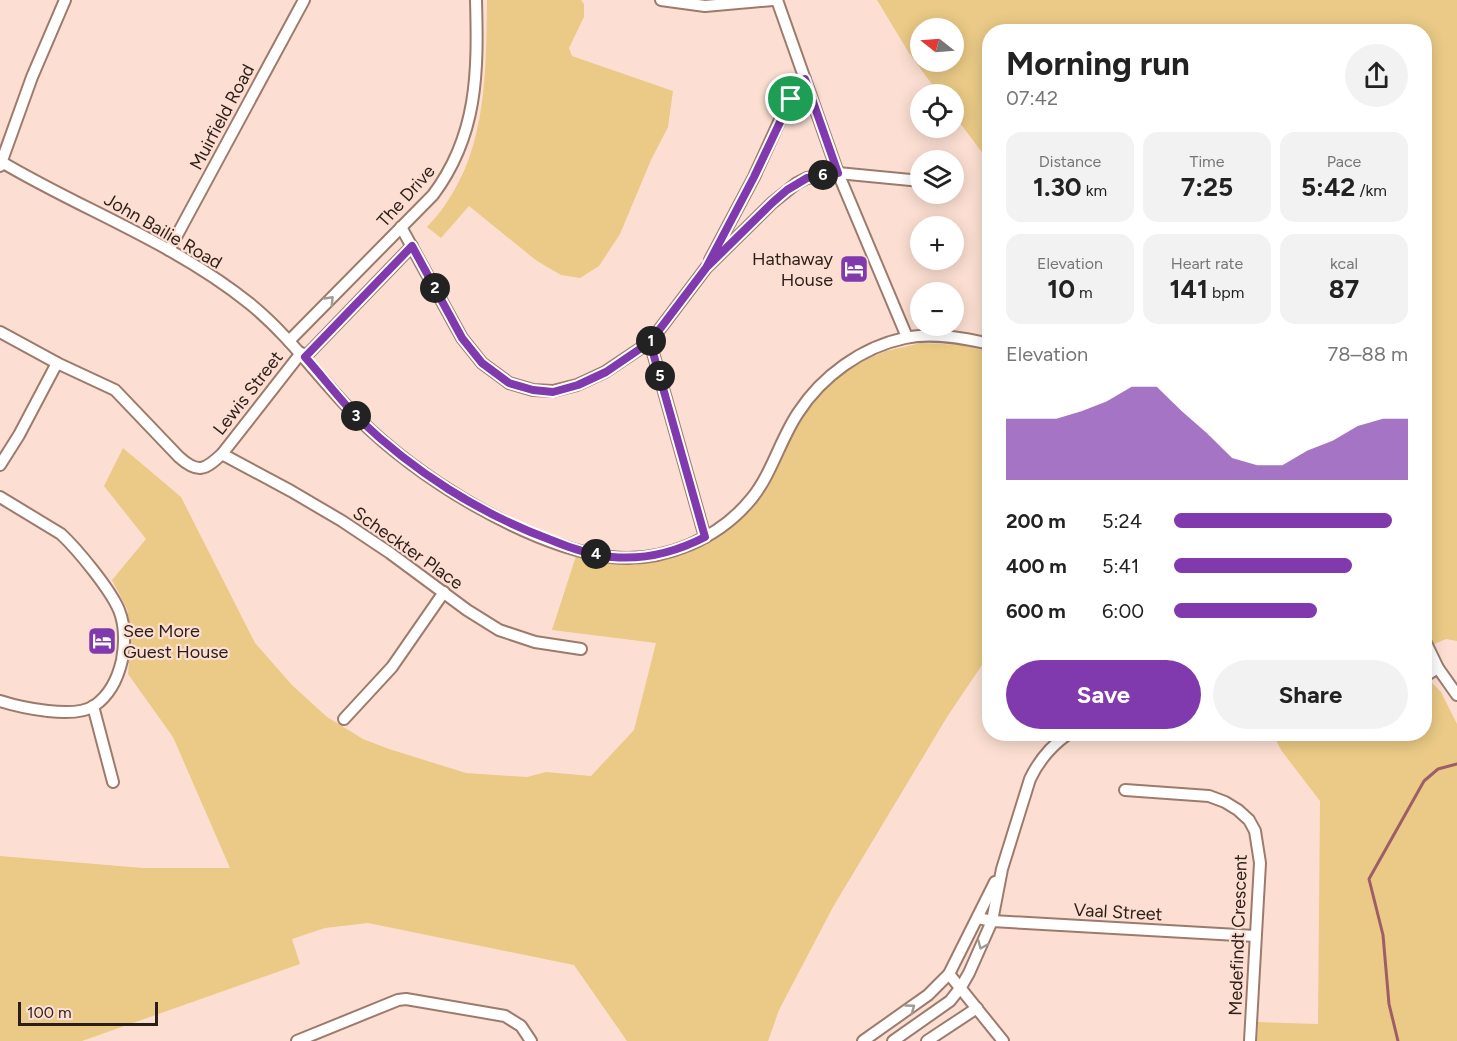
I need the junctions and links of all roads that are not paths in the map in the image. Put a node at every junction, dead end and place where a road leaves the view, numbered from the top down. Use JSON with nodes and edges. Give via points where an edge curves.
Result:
{"nodes":[{"id":1,"x":65,"y":0,"type":"edge"},
{"id":2,"x":304,"y":0,"type":"edge"},
{"id":3,"x":476,"y":0,"type":"edge"},
{"id":4,"x":661,"y":0,"type":"edge"},
{"id":5,"x":775,"y":0,"type":"edge"},
{"id":6,"x":805,"y":79,"type":"junction"},
{"id":7,"x":1,"y":163,"type":"edge"},
{"id":8,"x":838,"y":173,"type":"junction"},
{"id":9,"x":910,"y":180,"type":"edge"},
{"id":10,"x":401,"y":227,"type":"junction"},
{"id":11,"x":412,"y":246,"type":"junction"},
{"id":12,"x":169,"y":250,"type":"junction"},
{"id":13,"x":706,"y":268,"type":"junction"},
{"id":14,"x":0,"y":332,"type":"edge"},
{"id":15,"x":907,"y":337,"type":"junction"},
{"id":16,"x":290,"y":341,"type":"junction"},
{"id":17,"x":650,"y":342,"type":"junction"},
{"id":18,"x":982,"y":342,"type":"edge"},
{"id":19,"x":303,"y":355,"type":"junction"},
{"id":20,"x":57,"y":363,"type":"junction"},
{"id":21,"x":222,"y":454,"type":"junction"},
{"id":22,"x":0,"y":465,"type":"edge"},
{"id":23,"x":0,"y":498,"type":"edge"},
{"id":24,"x":705,"y":537,"type":"junction"},
{"id":25,"x":444,"y":592,"type":"junction"},
{"id":26,"x":581,"y":649,"type":"dead end"},
{"id":27,"x":1432,"y":655,"type":"edge"},
{"id":28,"x":1438,"y":668,"type":"junction"},
{"id":29,"x":1432,"y":672,"type":"edge"},
{"id":30,"x":1457,"y":695,"type":"edge"},
{"id":31,"x":0,"y":701,"type":"edge"},
{"id":32,"x":93,"y":706,"type":"junction"},
{"id":33,"x":344,"y":719,"type":"dead end"},
{"id":34,"x":1059,"y":741,"type":"edge"},
{"id":35,"x":113,"y":782,"type":"dead end"},
{"id":36,"x":1125,"y":790,"type":"dead end"},
{"id":37,"x":1002,"y":869,"type":"junction"},
{"id":38,"x":978,"y":918,"type":"junction"},
{"id":39,"x":992,"y":921,"type":"junction"},
{"id":40,"x":1255,"y":936,"type":"junction"},
{"id":41,"x":949,"y":974,"type":"junction"},
{"id":42,"x":961,"y":987,"type":"junction"},
{"id":43,"x":977,"y":1008,"type":"junction"},
{"id":44,"x":297,"y":1041,"type":"edge"},
{"id":45,"x":531,"y":1041,"type":"edge"},
{"id":46,"x":862,"y":1041,"type":"edge"},
{"id":47,"x":893,"y":1041,"type":"edge"},
{"id":48,"x":927,"y":1041,"type":"edge"},
{"id":49,"x":1003,"y":1041,"type":"edge"},
{"id":50,"x":1250,"y":1041,"type":"edge"}],
"edges":[{"from":1,"to":7,"type":"street"},
{"from":2,"to":12,"type":"street","name":"Muirfield Road"},
{"from":3,"to":10,"type":"street","name":"The Drive","via":[[471,114],[449,174]]},
{"from":4,"to":5,"type":"street","via":[[705,6]]},
{"from":5,"to":6,"type":"street"},
{"from":6,"to":8,"type":"street"},
{"from":6,"to":13,"type":"street","via":[[780,120]]},
{"from":7,"to":12,"type":"street","name":"John Bailie Road"},
{"from":8,"to":9,"type":"street"},
{"from":8,"to":13,"type":"street","via":[[807,178],[787,190]]},
{"from":8,"to":15,"type":"street"},
{"from":10,"to":11,"type":"street"},
{"from":16,"to":10,"type":"street","name":"The Drive","one_way":true},
{"from":11,"to":17,"type":"street","via":[[462,338],[482,363],[509,383],[553,392],[578,385],[606,372]]},
{"from":11,"to":19,"type":"street","name":"The Drive"},
{"from":12,"to":16,"type":"street","name":"John Bailie Road","via":[[250,304]]},
{"from":13,"to":17,"type":"street"},
{"from":14,"to":20,"type":"street"},
{"from":15,"to":18,"type":"street","name":"John Bailie Road"},
{"from":15,"to":24,"type":"street","name":"John Bailie Road","via":[[874,348],[832,373],[798,411],[753,497],[739,513]]},
{"from":16,"to":19,"type":"street","name":"John Bailie Road"},
{"from":17,"to":24,"type":"street"},
{"from":19,"to":21,"type":"street","name":"Lewis Street"},
{"from":19,"to":24,"type":"street","name":"John Bailie Road","via":[[357,417],[400,454],[455,493],[522,529],[576,549],[612,557],[675,551]]},
{"from":20,"to":21,"type":"street","via":[[122,396],[188,465],[209,466]]},
{"from":20,"to":22,"type":"street"},
{"from":21,"to":25,"type":"street","name":"Scheckter Place","via":[[342,521]]},
{"from":23,"to":32,"type":"street","via":[[70,542],[118,609],[123,645],[118,677]]},
{"from":25,"to":26,"type":"street","name":"Scheckter Place","via":[[482,620],[514,636]]},
{"from":25,"to":33,"type":"street","via":[[392,667]]},
{"from":27,"to":28,"type":"street"},
{"from":28,"to":29,"type":"street"},
{"from":28,"to":30,"type":"street"},
{"from":31,"to":32,"type":"street","via":[[50,711]]},
{"from":32,"to":35,"type":"street"},
{"from":34,"to":37,"type":"street","via":[[1030,779]]},
{"from":36,"to":40,"type":"street","name":"Medefindt Crescent","via":[[1209,796],[1225,801],[1249,820],[1255,831],[1260,863]]},
{"from":37,"to":38,"type":"street"},
{"from":37,"to":39,"type":"street"},
{"from":38,"to":39,"type":"street","name":"Vaal Street"},
{"from":38,"to":41,"type":"street"},
{"from":39,"to":40,"type":"street","name":"Vaal Street"},
{"from":39,"to":42,"type":"street","one_way":true},
{"from":40,"to":50,"type":"street","name":"Medefindt Crescent"},
{"from":41,"to":42,"type":"street"},
{"from":46,"to":41,"type":"street","one_way":true,"via":[[928,995]]},
{"from":42,"to":43,"type":"street"},
{"from":42,"to":47,"type":"street","via":[[942,1007]]},
{"from":43,"to":48,"type":"street"},
{"from":43,"to":49,"type":"street"},
{"from":44,"to":45,"type":"street","via":[[406,999],[505,1016],[521,1026]]}]}
